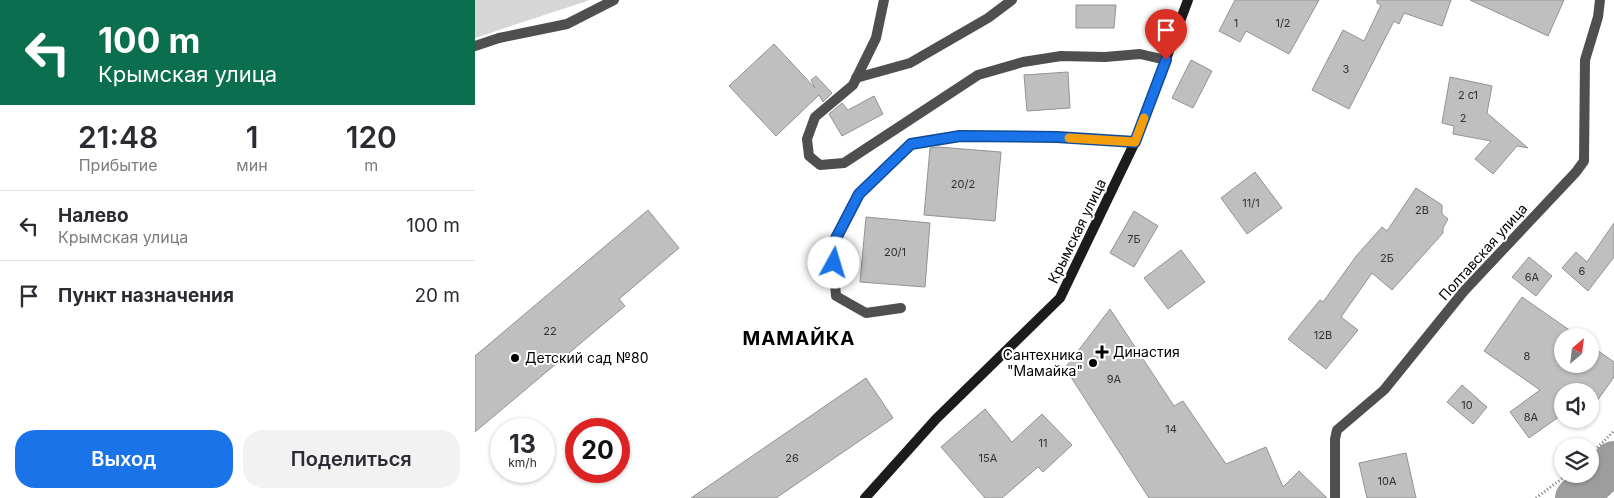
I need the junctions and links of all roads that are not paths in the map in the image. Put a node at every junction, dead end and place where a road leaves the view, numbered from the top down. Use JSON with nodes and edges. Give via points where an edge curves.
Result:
{"nodes":[{"id":1,"x":615,"y":0,"type":"edge"},
{"id":2,"x":884,"y":0,"type":"edge"},
{"id":3,"x":1012,"y":0,"type":"edge"},
{"id":4,"x":1188,"y":0,"type":"edge"},
{"id":5,"x":1600,"y":0,"type":"edge"},
{"id":6,"x":475,"y":46,"type":"edge"},
{"id":7,"x":1166,"y":60,"type":"junction"},
{"id":8,"x":857,"y":78,"type":"junction"},
{"id":9,"x":1135,"y":142,"type":"junction"},
{"id":10,"x":901,"y":308,"type":"dead end"},
{"id":11,"x":865,"y":498,"type":"edge"},
{"id":12,"x":1335,"y":498,"type":"edge"}],
"edges":[{"from":1,"to":6,"type":"street","via":[[567,24]]},
{"from":2,"to":8,"type":"street","via":[[876,38]]},
{"from":3,"to":8,"type":"street","via":[[988,18],[910,63]]},
{"from":4,"to":7,"type":"street","name":"Крымская улица"},
{"from":5,"to":12,"type":"street","name":"Полтавская улица","via":[[1599,17],[1585,60],[1584,161],[1464,291],[1384,390],[1337,430]]},
{"from":7,"to":8,"type":"street","via":[[1140,54],[1061,56],[1023,62],[978,75],[844,163],[820,165],[809,156],[807,139],[815,117]]},
{"from":7,"to":9,"type":"street","name":"Крымская улица"},
{"from":9,"to":10,"type":"street","via":[[960,136],[911,144],[859,194],[832,246],[836,296],[866,313]]},
{"from":9,"to":11,"type":"street","name":"Крымская улица","via":[[1060,298],[936,420]]}]}
